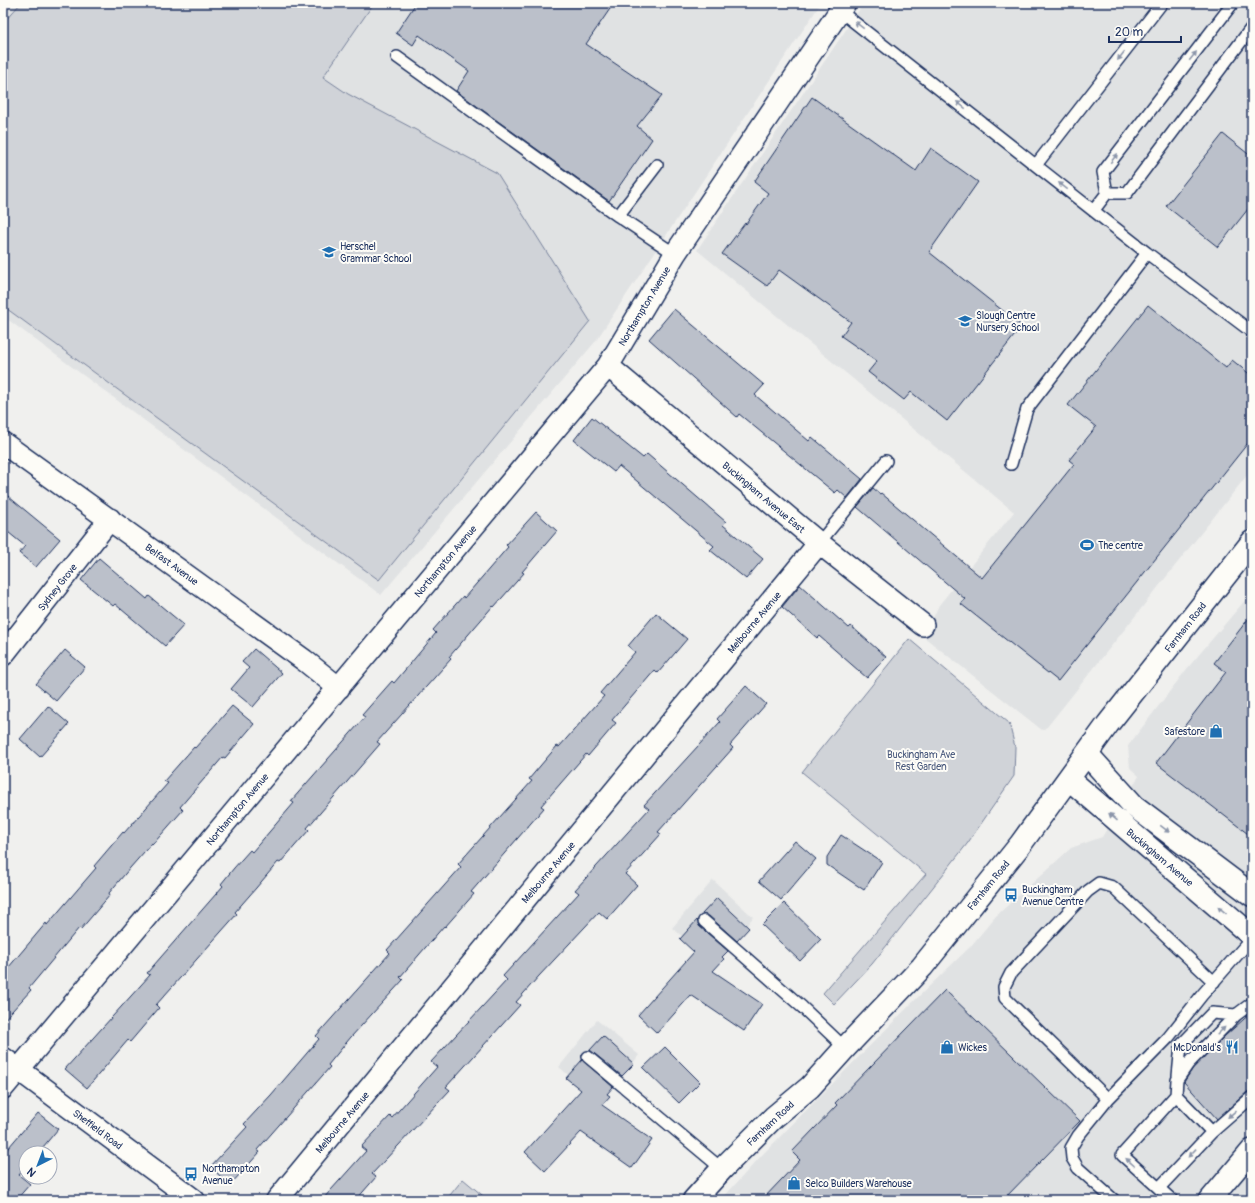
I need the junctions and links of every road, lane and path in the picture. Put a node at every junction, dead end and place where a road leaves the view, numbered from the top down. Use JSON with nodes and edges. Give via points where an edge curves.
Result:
{"nodes":[{"id":1,"x":1162,"y":3,"type":"edge"},
{"id":2,"x":1233,"y":3,"type":"edge"},
{"id":3,"x":842,"y":7,"type":"edge"},
{"id":4,"x":1252,"y":27,"type":"edge"},
{"id":5,"x":397,"y":57,"type":"dead end"},
{"id":6,"x":657,"y":165,"type":"dead end"},
{"id":7,"x":1036,"y":165,"type":"junction"},
{"id":8,"x":1107,"y":193,"type":"junction"},
{"id":9,"x":1094,"y":210,"type":"junction"},
{"id":10,"x":618,"y":216,"type":"junction"},
{"id":11,"x":1147,"y":253,"type":"junction"},
{"id":12,"x":675,"y":254,"type":"junction"},
{"id":13,"x":1252,"y":332,"type":"edge"},
{"id":14,"x":608,"y":366,"type":"junction"},
{"id":15,"x":3,"y":443,"type":"edge"},
{"id":16,"x":886,"y":460,"type":"dead end"},
{"id":17,"x":1011,"y":464,"type":"dead end"},
{"id":18,"x":110,"y":520,"type":"junction"},
{"id":19,"x":1252,"y":542,"type":"edge"},
{"id":20,"x":819,"y":544,"type":"junction"},
{"id":21,"x":923,"y":625,"type":"dead end"},
{"id":22,"x":3,"y":655,"type":"edge"},
{"id":23,"x":339,"y":688,"type":"junction"},
{"id":24,"x":1086,"y":754,"type":"junction"},
{"id":25,"x":1069,"y":779,"type":"junction"},
{"id":26,"x":1252,"y":895,"type":"edge"},
{"id":27,"x":704,"y":921,"type":"dead end"},
{"id":28,"x":1252,"y":936,"type":"edge"},
{"id":29,"x":1214,"y":982,"type":"junction"},
{"id":30,"x":1252,"y":1002,"type":"edge"},
{"id":31,"x":1236,"y":1015,"type":"junction"},
{"id":32,"x":845,"y":1048,"type":"junction"},
{"id":33,"x":588,"y":1056,"type":"dead end"},
{"id":34,"x":11,"y":1064,"type":"edge"},
{"id":35,"x":1177,"y":1080,"type":"junction"},
{"id":36,"x":3,"y":1088,"type":"edge"},
{"id":37,"x":1176,"y":1095,"type":"junction"},
{"id":38,"x":1252,"y":1097,"type":"edge"},
{"id":39,"x":1108,"y":1099,"type":"junction"},
{"id":40,"x":1212,"y":1132,"type":"junction"},
{"id":41,"x":1252,"y":1150,"type":"edge"},
{"id":42,"x":722,"y":1169,"type":"junction"},
{"id":43,"x":1159,"y":1188,"type":"junction"},
{"id":44,"x":194,"y":1200,"type":"edge"},
{"id":45,"x":277,"y":1200,"type":"edge"},
{"id":46,"x":694,"y":1200,"type":"edge"},
{"id":47,"x":1114,"y":1200,"type":"edge"},
{"id":48,"x":1172,"y":1200,"type":"edge"},
{"id":49,"x":1210,"y":1200,"type":"edge"}],
"edges":[{"from":1,"to":7,"type":"lane","one_way":true},
{"from":8,"to":2,"type":"lane","one_way":true,"via":[[1103,172]]},
{"from":7,"to":3,"type":"lane","one_way":true},
{"from":3,"to":12,"type":"street","name":"Northampton Avenue"},
{"from":4,"to":8,"type":"lane","via":[[1127,193]]},
{"from":5,"to":10,"type":"lane"},
{"from":6,"to":10,"type":"lane"},
{"from":9,"to":7,"type":"lane","one_way":true},
{"from":8,"to":9,"type":"lane"},
{"from":9,"to":11,"type":"lane"},
{"from":10,"to":12,"type":"lane"},
{"from":11,"to":13,"type":"lane"},
{"from":11,"to":17,"type":"lane","via":[[1026,409]]},
{"from":12,"to":14,"type":"street","name":"Northampton Avenue"},
{"from":14,"to":20,"type":"street","name":"Buckingham Avenue East"},
{"from":14,"to":23,"type":"street","name":"Northampton Avenue"},
{"from":15,"to":18,"type":"street","name":"Belfast Avenue"},
{"from":16,"to":20,"type":"lane"},
{"from":18,"to":22,"type":"street","name":"Sydney Grove"},
{"from":18,"to":23,"type":"street","name":"Belfast Avenue"},
{"from":19,"to":24,"type":"main road","name":"Farnham Road"},
{"from":20,"to":21,"type":"street","name":"Buckingham Avenue East"},
{"from":20,"to":45,"type":"street","name":"Melbourne Avenue"},
{"from":23,"to":34,"type":"street","name":"Northampton Avenue"},
{"from":24,"to":25,"type":"main road","name":"Farnham Road"},
{"from":24,"to":26,"type":"main road","one_way":true,"via":[[1134,806]]},
{"from":28,"to":25,"type":"main road","name":"Buckingham Avenue","one_way":true},
{"from":25,"to":32,"type":"main road","name":"Farnham Road","via":[[1020,845],[922,967]]},
{"from":27,"to":32,"type":"lane"},
{"from":28,"to":29,"type":"lane"},
{"from":29,"to":39,"type":"lane","via":[[1168,1038]]},
{"from":29,"to":39,"type":"lane","via":[[1113,886],[1099,882],[1011,973],[1004,987],[1005,998]]},
{"from":30,"to":31,"type":"lane"},
{"from":35,"to":31,"type":"lane","one_way":true,"via":[[1188,1064]]},
{"from":31,"to":35,"type":"lane","via":[[1212,1013],[1181,1045]]},
{"from":32,"to":42,"type":"main road","name":"Farnham Road","via":[[810,1087],[774,1117]]},
{"from":33,"to":42,"type":"lane"},
{"from":34,"to":36,"type":"street","name":"Northampton Avenue"},
{"from":34,"to":44,"type":"street","name":"Sheffield Road"},
{"from":35,"to":37,"type":"lane"},
{"from":37,"to":40,"type":"lane"},
{"from":43,"to":37,"type":"lane","one_way":true,"via":[[1122,1155]]},
{"from":38,"to":40,"type":"lane","one_way":true},
{"from":39,"to":47,"type":"lane","via":[[1071,1148],[1072,1158],[1078,1168]]},
{"from":40,"to":43,"type":"lane","one_way":true},
{"from":41,"to":49,"type":"street"},
{"from":42,"to":46,"type":"main road","name":"Farnham Road"},
{"from":43,"to":48,"type":"lane"}]}
